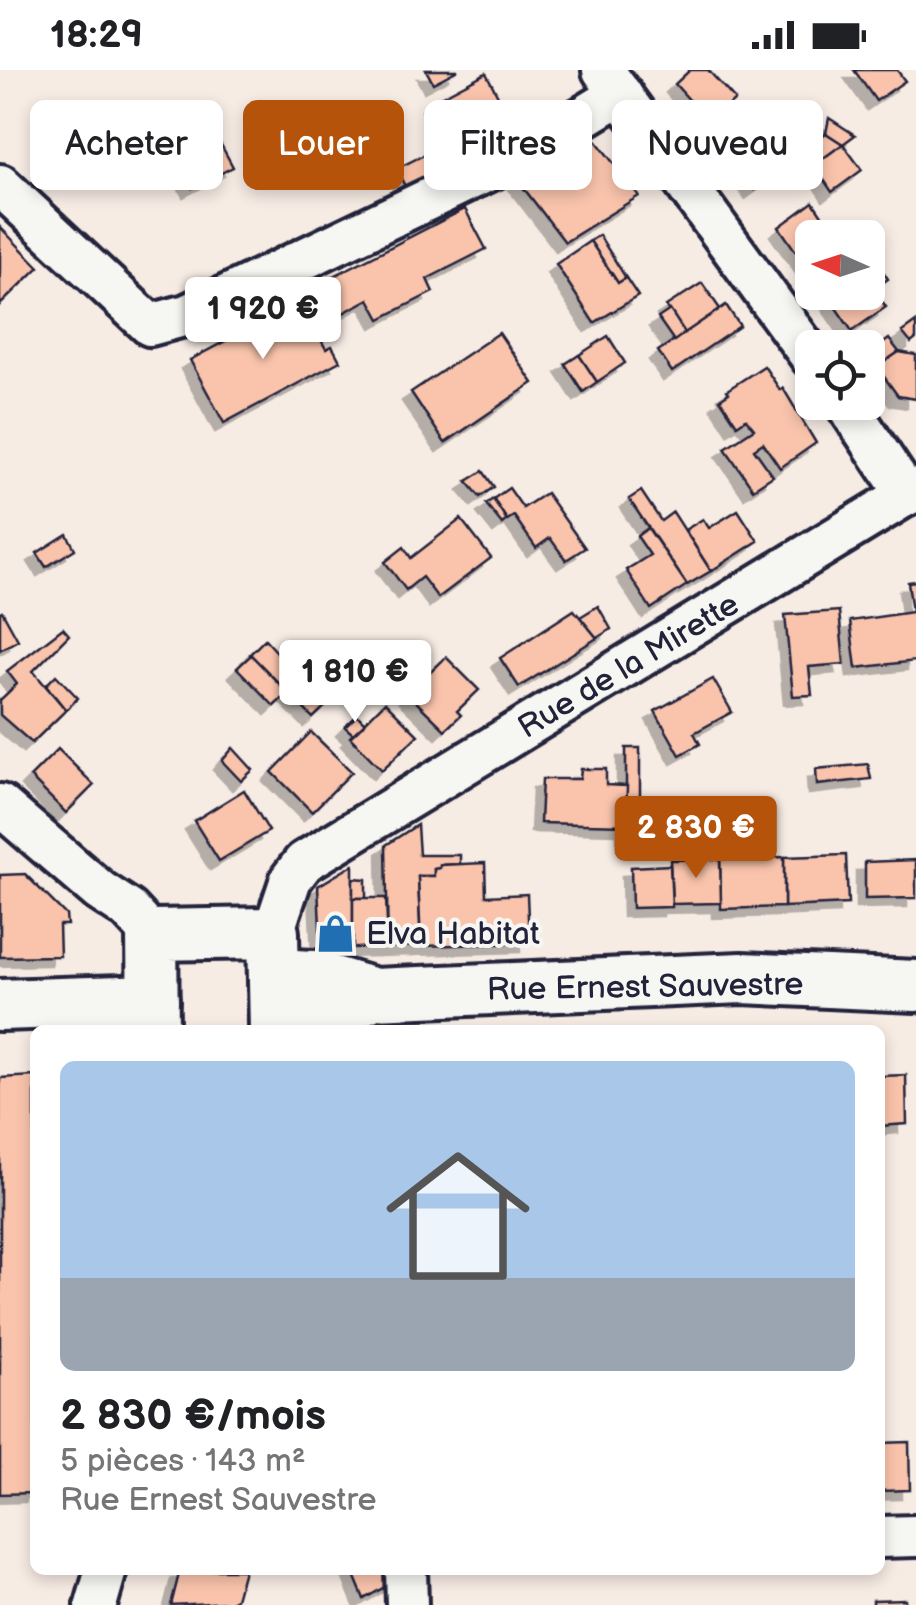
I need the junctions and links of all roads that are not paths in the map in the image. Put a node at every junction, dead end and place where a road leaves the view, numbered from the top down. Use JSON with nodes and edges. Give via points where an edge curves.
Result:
{"nodes":[{"id":1,"x":612,"y":82,"type":"edge"},
{"id":2,"x":592,"y":106,"type":"tunnel mouth"},
{"id":3,"x":0,"y":185,"type":"edge"},
{"id":4,"x":446,"y":190,"type":"edge"},
{"id":5,"x":795,"y":335,"type":"edge"},
{"id":6,"x":858,"y":420,"type":"edge"},
{"id":7,"x":912,"y":492,"type":"edge"},
{"id":8,"x":0,"y":805,"type":"edge"},
{"id":9,"x":152,"y":935,"type":"junction"},
{"id":10,"x":274,"y":953,"type":"junction"},
{"id":11,"x":916,"y":986,"type":"edge"},
{"id":12,"x":374,"y":994,"type":"junction"},
{"id":13,"x":0,"y":1005,"type":"edge"},
{"id":14,"x":153,"y":1015,"type":"edge"},
{"id":15,"x":275,"y":1025,"type":"edge"},
{"id":16,"x":294,"y":1025,"type":"edge"},
{"id":17,"x":916,"y":1536,"type":"edge"},
{"id":18,"x":885,"y":1537,"type":"edge"},
{"id":19,"x":105,"y":1575,"type":"edge"},
{"id":20,"x":406,"y":1575,"type":"edge"},
{"id":21,"x":96,"y":1605,"type":"edge"},
{"id":22,"x":408,"y":1605,"type":"edge"}],
"edges":[{"from":1,"to":2,"type":"street"},
{"from":1,"to":5,"type":"street"},
{"from":3,"to":4,"type":"street","via":[[150,325],[187,316]]},
{"from":6,"to":7,"type":"street"},
{"from":7,"to":10,"type":"street","name":"Rue de la Mirette","via":[[304,862],[291,879]]},
{"from":8,"to":9,"type":"street"},
{"from":9,"to":10,"type":"main road","name":"Rue Ernest Sauvestre"},
{"from":9,"to":14,"type":"main road"},
{"from":10,"to":12,"type":"main road","name":"Rue Ernest Sauvestre","via":[[312,976]]},
{"from":10,"to":15,"type":"main road"},
{"from":11,"to":12,"type":"main road","name":"Rue Ernest Sauvestre","via":[[742,978]]},
{"from":12,"to":16,"type":"main road","name":"Rue Ernest Sauvestre"},
{"from":13,"to":14,"type":"main road"},
{"from":17,"to":18,"type":"street"},
{"from":19,"to":21,"type":"street"},
{"from":20,"to":22,"type":"street"}]}
